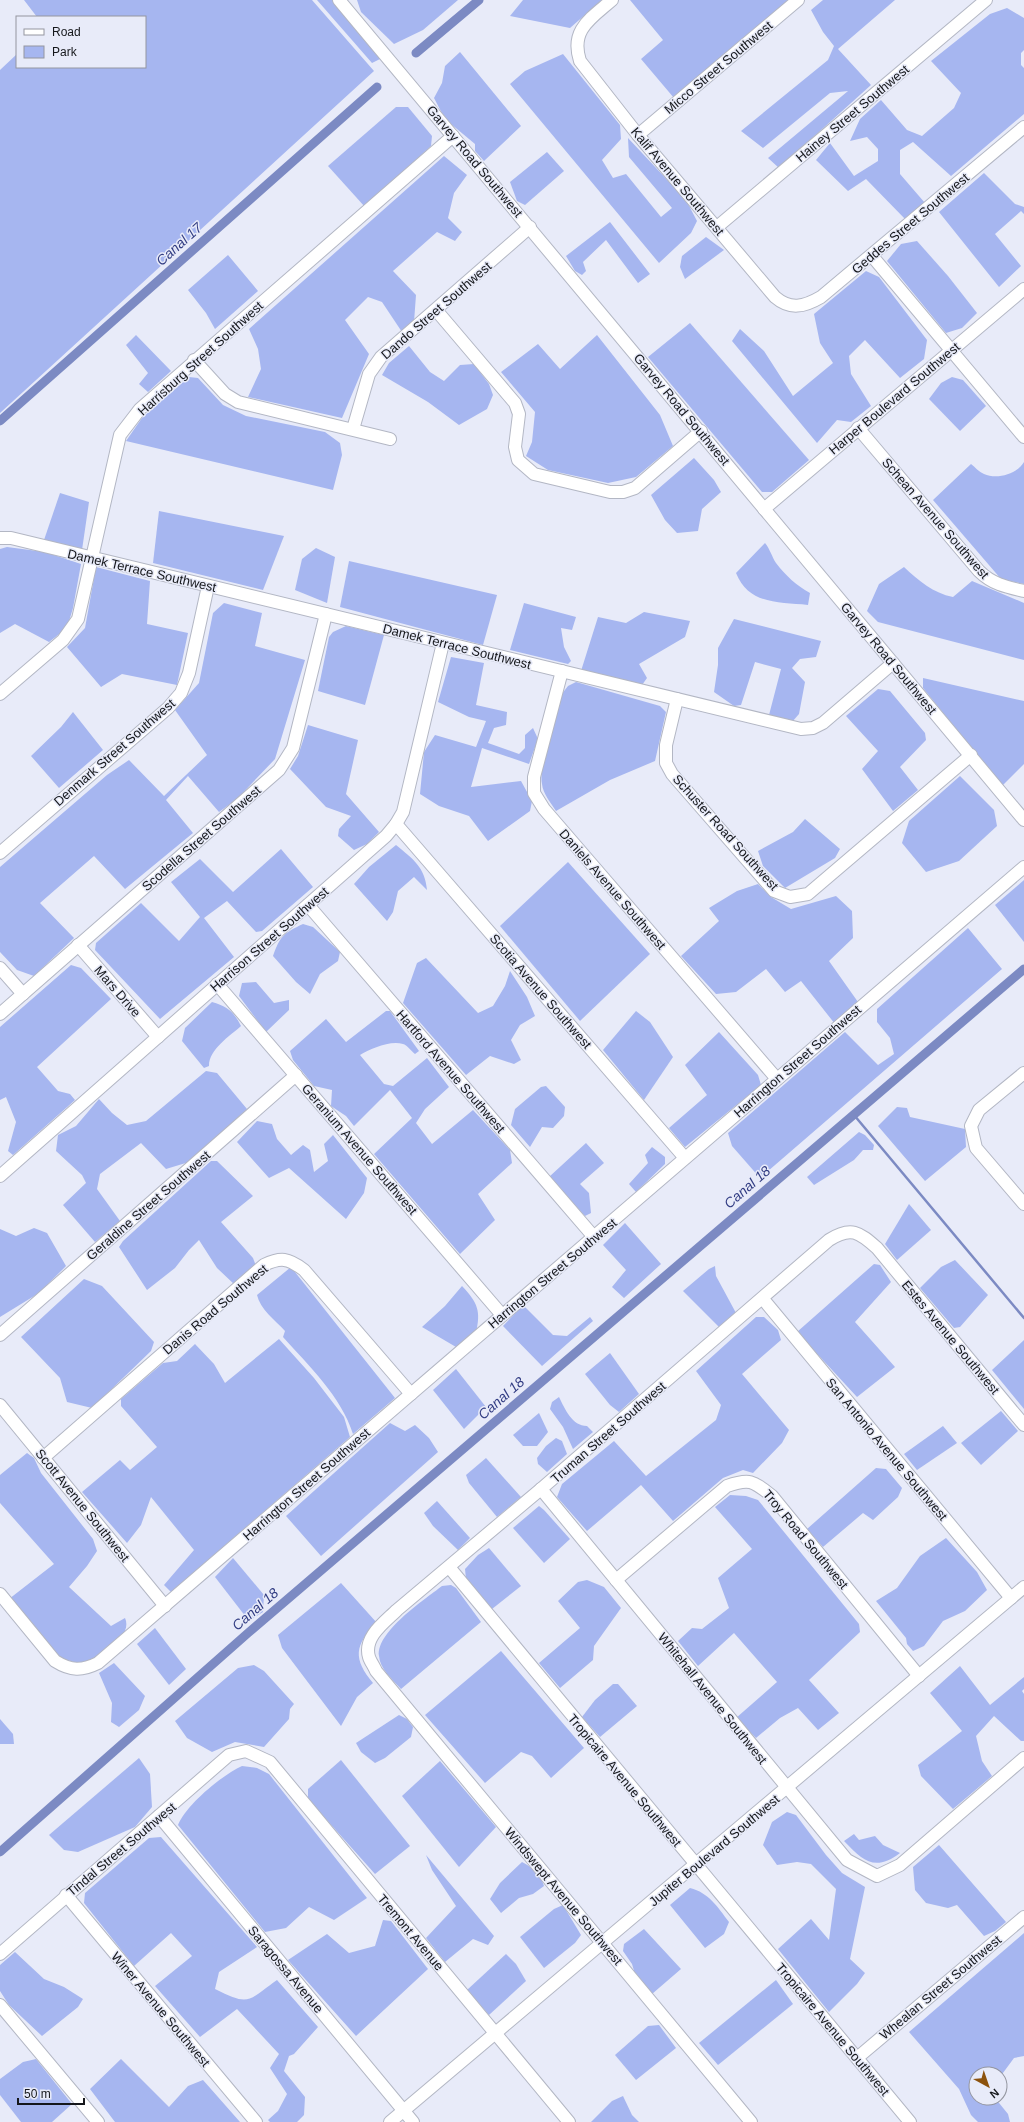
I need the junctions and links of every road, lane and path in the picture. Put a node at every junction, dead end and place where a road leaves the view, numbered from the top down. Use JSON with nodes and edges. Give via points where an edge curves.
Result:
{"nodes":[{"id":1,"x":339,"y":0,"type":"edge"},
{"id":2,"x":612,"y":0,"type":"edge"},
{"id":3,"x":798,"y":0,"type":"edge"},
{"id":4,"x":986,"y":0,"type":"edge"},
{"id":5,"x":1024,"y":127,"type":"edge"},
{"id":6,"x":638,"y":135,"type":"junction"},
{"id":7,"x":453,"y":136,"type":"junction"},
{"id":8,"x":530,"y":227,"type":"junction"},
{"id":9,"x":717,"y":227,"type":"junction"},
{"id":10,"x":872,"y":256,"type":"junction"},
{"id":11,"x":1024,"y":289,"type":"edge"},
{"id":12,"x":790,"y":306,"type":"joint"},
{"id":13,"x":436,"y":310,"type":"junction"},
{"id":14,"x":950,"y":350,"type":"junction"},
{"id":15,"x":194,"y":360,"type":"junction"},
{"id":16,"x":858,"y":428,"type":"junction"},
{"id":17,"x":354,"y":429,"type":"junction"},
{"id":18,"x":701,"y":432,"type":"junction"},
{"id":19,"x":1024,"y":437,"type":"edge"},
{"id":20,"x":390,"y":439,"type":"dead end"},
{"id":21,"x":764,"y":509,"type":"junction"},
{"id":22,"x":0,"y":538,"type":"edge"},
{"id":23,"x":90,"y":558,"type":"junction"},
{"id":24,"x":208,"y":586,"type":"junction"},
{"id":25,"x":1024,"y":591,"type":"edge"},
{"id":26,"x":326,"y":614,"type":"junction"},
{"id":27,"x":443,"y":643,"type":"junction"},
{"id":28,"x":893,"y":663,"type":"junction"},
{"id":29,"x":562,"y":671,"type":"junction"},
{"id":30,"x":0,"y":694,"type":"edge"},
{"id":31,"x":677,"y":699,"type":"junction"},
{"id":32,"x":971,"y":755,"type":"junction"},
{"id":33,"x":1024,"y":820,"type":"edge"},
{"id":34,"x":396,"y":824,"type":"junction"},
{"id":35,"x":0,"y":853,"type":"edge"},
{"id":36,"x":1024,"y":867,"type":"edge"},
{"id":37,"x":308,"y":905,"type":"junction"},
{"id":38,"x":78,"y":946,"type":"junction"},
{"id":39,"x":0,"y":968,"type":"edge"},
{"id":40,"x":217,"y":984,"type":"junction"},
{"id":41,"x":23,"y":994,"type":"junction"},
{"id":42,"x":0,"y":1014,"type":"edge"},
{"id":43,"x":158,"y":1037,"type":"junction"},
{"id":44,"x":1024,"y":1073,"type":"edge"},
{"id":45,"x":296,"y":1074,"type":"junction"},
{"id":46,"x":777,"y":1079,"type":"junction"},
{"id":47,"x":685,"y":1158,"type":"junction"},
{"id":48,"x":0,"y":1176,"type":"edge"},
{"id":49,"x":1024,"y":1204,"type":"edge"},
{"id":50,"x":594,"y":1237,"type":"junction"},
{"id":51,"x":877,"y":1248,"type":"joint"},
{"id":52,"x":763,"y":1299,"type":"junction"},
{"id":53,"x":502,"y":1315,"type":"junction"},
{"id":54,"x":0,"y":1335,"type":"edge"},
{"id":55,"x":411,"y":1394,"type":"junction"},
{"id":56,"x":0,"y":1405,"type":"edge"},
{"id":57,"x":1024,"y":1425,"type":"edge"},
{"id":58,"x":43,"y":1458,"type":"junction"},
{"id":59,"x":541,"y":1490,"type":"junction"},
{"id":60,"x":449,"y":1567,"type":"junction"},
{"id":61,"x":616,"y":1580,"type":"junction"},
{"id":62,"x":1024,"y":1587,"type":"edge"},
{"id":63,"x":0,"y":1594,"type":"edge"},
{"id":64,"x":1011,"y":1598,"type":"junction"},
{"id":65,"x":165,"y":1606,"type":"junction"},
{"id":66,"x":376,"y":1671,"type":"joint"},
{"id":67,"x":919,"y":1676,"type":"junction"},
{"id":68,"x":246,"y":1751,"type":"joint"},
{"id":69,"x":1024,"y":1758,"type":"edge"},
{"id":70,"x":787,"y":1788,"type":"junction"},
{"id":71,"x":159,"y":1816,"type":"junction"},
{"id":72,"x":696,"y":1865,"type":"junction"},
{"id":73,"x":66,"y":1895,"type":"junction"},
{"id":74,"x":1024,"y":1916,"type":"edge"},
{"id":75,"x":604,"y":1943,"type":"junction"},
{"id":76,"x":0,"y":1954,"type":"edge"},
{"id":77,"x":0,"y":2005,"type":"edge"},
{"id":78,"x":496,"y":2034,"type":"junction"},
{"id":79,"x":857,"y":2058,"type":"junction"},
{"id":80,"x":404,"y":2112,"type":"junction"},
{"id":81,"x":98,"y":2122,"type":"edge"},
{"id":82,"x":256,"y":2122,"type":"edge"},
{"id":83,"x":390,"y":2122,"type":"edge"},
{"id":84,"x":394,"y":2122,"type":"edge"},
{"id":85,"x":413,"y":2122,"type":"edge"},
{"id":86,"x":569,"y":2122,"type":"edge"},
{"id":87,"x":751,"y":2122,"type":"edge"},
{"id":88,"x":910,"y":2122,"type":"edge"}],
"edges":[{"from":1,"to":7,"type":"street","name":"Garvey Road Southwest"},
{"from":2,"to":6,"type":"street","name":"Kalif Avenue Southwest","via":[[581,28],[576,48],[585,69]]},
{"from":3,"to":6,"type":"street","name":"Micco Street Southwest"},
{"from":4,"to":9,"type":"street","name":"Hainey Street Southwest"},
{"from":5,"to":10,"type":"street","name":"Geddes Street Southwest"},
{"from":6,"to":9,"type":"street","name":"Kalif Avenue Southwest"},
{"from":7,"to":8,"type":"street","name":"Garvey Road Southwest"},
{"from":7,"to":15,"type":"street","name":"Harrisburg Street Southwest"},
{"from":8,"to":13,"type":"street","name":"Dando Street Southwest"},
{"from":8,"to":18,"type":"street","name":"Garvey Road Southwest"},
{"from":9,"to":12,"type":"street","name":"Kalif Avenue Southwest","via":[[775,297]]},
{"from":10,"to":12,"type":"street","name":"Geddes Street Southwest","via":[[807,305]]},
{"from":10,"to":14,"type":"street"},
{"from":11,"to":14,"type":"street","name":"Harper Boulevard Southwest"},
{"from":13,"to":17,"type":"street","name":"Dando Street Southwest","via":[[381,357],[368,374]]},
{"from":13,"to":18,"type":"street","via":[[515,403],[519,414],[515,447],[518,460],[534,474],[610,492],[623,492],[635,488]]},
{"from":14,"to":16,"type":"street","name":"Harper Boulevard Southwest"},
{"from":14,"to":19,"type":"street"},
{"from":15,"to":17,"type":"street","via":[[225,394],[238,402]]},
{"from":15,"to":23,"type":"street","name":"Harrisburg Street Southwest","via":[[140,409],[120,435]]},
{"from":16,"to":21,"type":"street","name":"Harper Boulevard Southwest"},
{"from":16,"to":25,"type":"street","name":"Schean Avenue Southwest","via":[[988,580],[1000,586]]},
{"from":17,"to":20,"type":"street"},
{"from":18,"to":21,"type":"street","name":"Garvey Road Southwest"},
{"from":21,"to":28,"type":"street","name":"Garvey Road Southwest"},
{"from":22,"to":23,"type":"street","name":"Damek Terrace Southwest","via":[[11,538]]},
{"from":23,"to":24,"type":"street","name":"Damek Terrace Southwest"},
{"from":23,"to":30,"type":"street","name":"Harrisburg Street Southwest","via":[[78,619],[63,640]]},
{"from":24,"to":26,"type":"street","name":"Damek Terrace Southwest"},
{"from":24,"to":35,"type":"street","name":"Denmark Street Southwest","via":[[189,673],[181,693],[168,708]]},
{"from":26,"to":27,"type":"street","name":"Damek Terrace Southwest"},
{"from":26,"to":38,"type":"street","name":"Scodella Street Southwest","via":[[293,748],[279,770]]},
{"from":27,"to":29,"type":"street","name":"Damek Terrace Southwest"},
{"from":27,"to":34,"type":"street","name":"Harrison Street Southwest","via":[[403,812]]},
{"from":28,"to":31,"type":"street","name":"Damek Terrace Southwest","via":[[823,724],[813,728],[801,729]]},
{"from":28,"to":32,"type":"street","name":"Garvey Road Southwest"},
{"from":29,"to":31,"type":"street","name":"Damek Terrace Southwest"},
{"from":29,"to":46,"type":"street","name":"Daniels Avenue Southwest","via":[[534,777],[534,793],[544,809]]},
{"from":31,"to":32,"type":"street","name":"Schuster Road Southwest","via":[[666,745],[666,762],[672,774],[774,891],[790,897],[808,894]]},
{"from":32,"to":33,"type":"street","name":"Garvey Road Southwest"},
{"from":34,"to":37,"type":"street","name":"Harrison Street Southwest","via":[[386,836]]},
{"from":34,"to":47,"type":"street","name":"Scotia Avenue Southwest"},
{"from":36,"to":46,"type":"street","name":"Harrington Street Southwest"},
{"from":37,"to":40,"type":"street","name":"Harrison Street Southwest"},
{"from":37,"to":50,"type":"street","name":"Hartford Avenue Southwest"},
{"from":38,"to":41,"type":"street","name":"Scodella Street Southwest"},
{"from":38,"to":43,"type":"street","name":"Mars Drive"},
{"from":39,"to":41,"type":"street"},
{"from":40,"to":43,"type":"street","name":"Harrison Street Southwest"},
{"from":40,"to":45,"type":"street","name":"Geranium Avenue Southwest"},
{"from":41,"to":42,"type":"street","name":"Scodella Street Southwest"},
{"from":43,"to":48,"type":"street","name":"Harrison Street Southwest"},
{"from":44,"to":49,"type":"street","via":[[979,1110],[971,1126],[976,1148]]},
{"from":45,"to":53,"type":"street","name":"Geranium Avenue Southwest"},
{"from":45,"to":54,"type":"street","name":"Geraldine Street Southwest"},
{"from":46,"to":47,"type":"street","name":"Harrington Street Southwest"},
{"from":47,"to":50,"type":"street","name":"Harrington Street Southwest"},
{"from":50,"to":53,"type":"street","name":"Harrington Street Southwest"},
{"from":51,"to":52,"type":"street","name":"Truman Street Southwest","via":[[853,1231],[839,1234]]},
{"from":51,"to":57,"type":"street","name":"Estes Avenue Southwest"},
{"from":52,"to":59,"type":"street","name":"Truman Street Southwest"},
{"from":52,"to":64,"type":"street","name":"San Antonio Avenue Southwest"},
{"from":53,"to":55,"type":"street","name":"Harrington Street Southwest"},
{"from":55,"to":58,"type":"street","name":"Danis Road Southwest","via":[[304,1270],[293,1262],[278,1259],[264,1265]]},
{"from":55,"to":65,"type":"street","name":"Harrington Street Southwest"},
{"from":56,"to":58,"type":"street","name":"Scott Avenue Southwest"},
{"from":58,"to":65,"type":"street","name":"Scott Avenue Southwest"},
{"from":59,"to":60,"type":"street","name":"Truman Street Southwest"},
{"from":59,"to":61,"type":"street","name":"Whitehall Avenue Southwest"},
{"from":60,"to":66,"type":"street","name":"Truman Street Southwest","via":[[376,1630],[369,1643],[368,1656]]},
{"from":60,"to":72,"type":"street","name":"Tropicaire Avenue Southwest"},
{"from":61,"to":67,"type":"street","name":"Troy Road Southwest","via":[[728,1486],[743,1480],[757,1484],[772,1496]]},
{"from":61,"to":70,"type":"street","name":"Whitehall Avenue Southwest"},
{"from":62,"to":64,"type":"street","name":"Jupiter Boulevard Southwest"},
{"from":63,"to":65,"type":"street","name":"Harrington Street Southwest","via":[[55,1661],[66,1668],[76,1670],[98,1663]]},
{"from":64,"to":67,"type":"street","name":"Jupiter Boulevard Southwest"},
{"from":66,"to":75,"type":"street","name":"Windswept Avenue Southwest"},
{"from":67,"to":70,"type":"street","name":"Jupiter Boulevard Southwest"},
{"from":68,"to":71,"type":"street","name":"Tindal Street Southwest","via":[[229,1755]]},
{"from":68,"to":78,"type":"street","name":"Tremont Avenue","via":[[270,1762]]},
{"from":69,"to":70,"type":"street","name":"Whitehall Avenue Southwest","via":[[900,1865],[877,1876],[847,1860]]},
{"from":70,"to":72,"type":"street","name":"Jupiter Boulevard Southwest"},
{"from":71,"to":73,"type":"street","name":"Tindal Street Southwest"},
{"from":71,"to":80,"type":"street","name":"Saragossa Avenue"},
{"from":72,"to":75,"type":"street","name":"Jupiter Boulevard Southwest"},
{"from":72,"to":79,"type":"street","name":"Tropicaire Avenue Southwest"},
{"from":73,"to":76,"type":"street","name":"Tindal Street Southwest"},
{"from":73,"to":82,"type":"street","name":"Winer Avenue Southwest"},
{"from":74,"to":79,"type":"street","name":"Whealan Street Southwest"},
{"from":75,"to":78,"type":"street","name":"Jupiter Boulevard Southwest"},
{"from":75,"to":87,"type":"street","name":"Windswept Avenue Southwest"},
{"from":77,"to":81,"type":"street"},
{"from":78,"to":80,"type":"street","name":"Jupiter Boulevard Southwest"},
{"from":78,"to":86,"type":"street","name":"Tremont Avenue"},
{"from":79,"to":88,"type":"street","name":"Tropicaire Avenue Southwest"},
{"from":80,"to":83,"type":"street","name":"Jupiter Boulevard Southwest"},
{"from":80,"to":84,"type":"street","name":"Jupiter Boulevard Southwest"},
{"from":80,"to":85,"type":"street","name":"Saragossa Avenue"}]}
